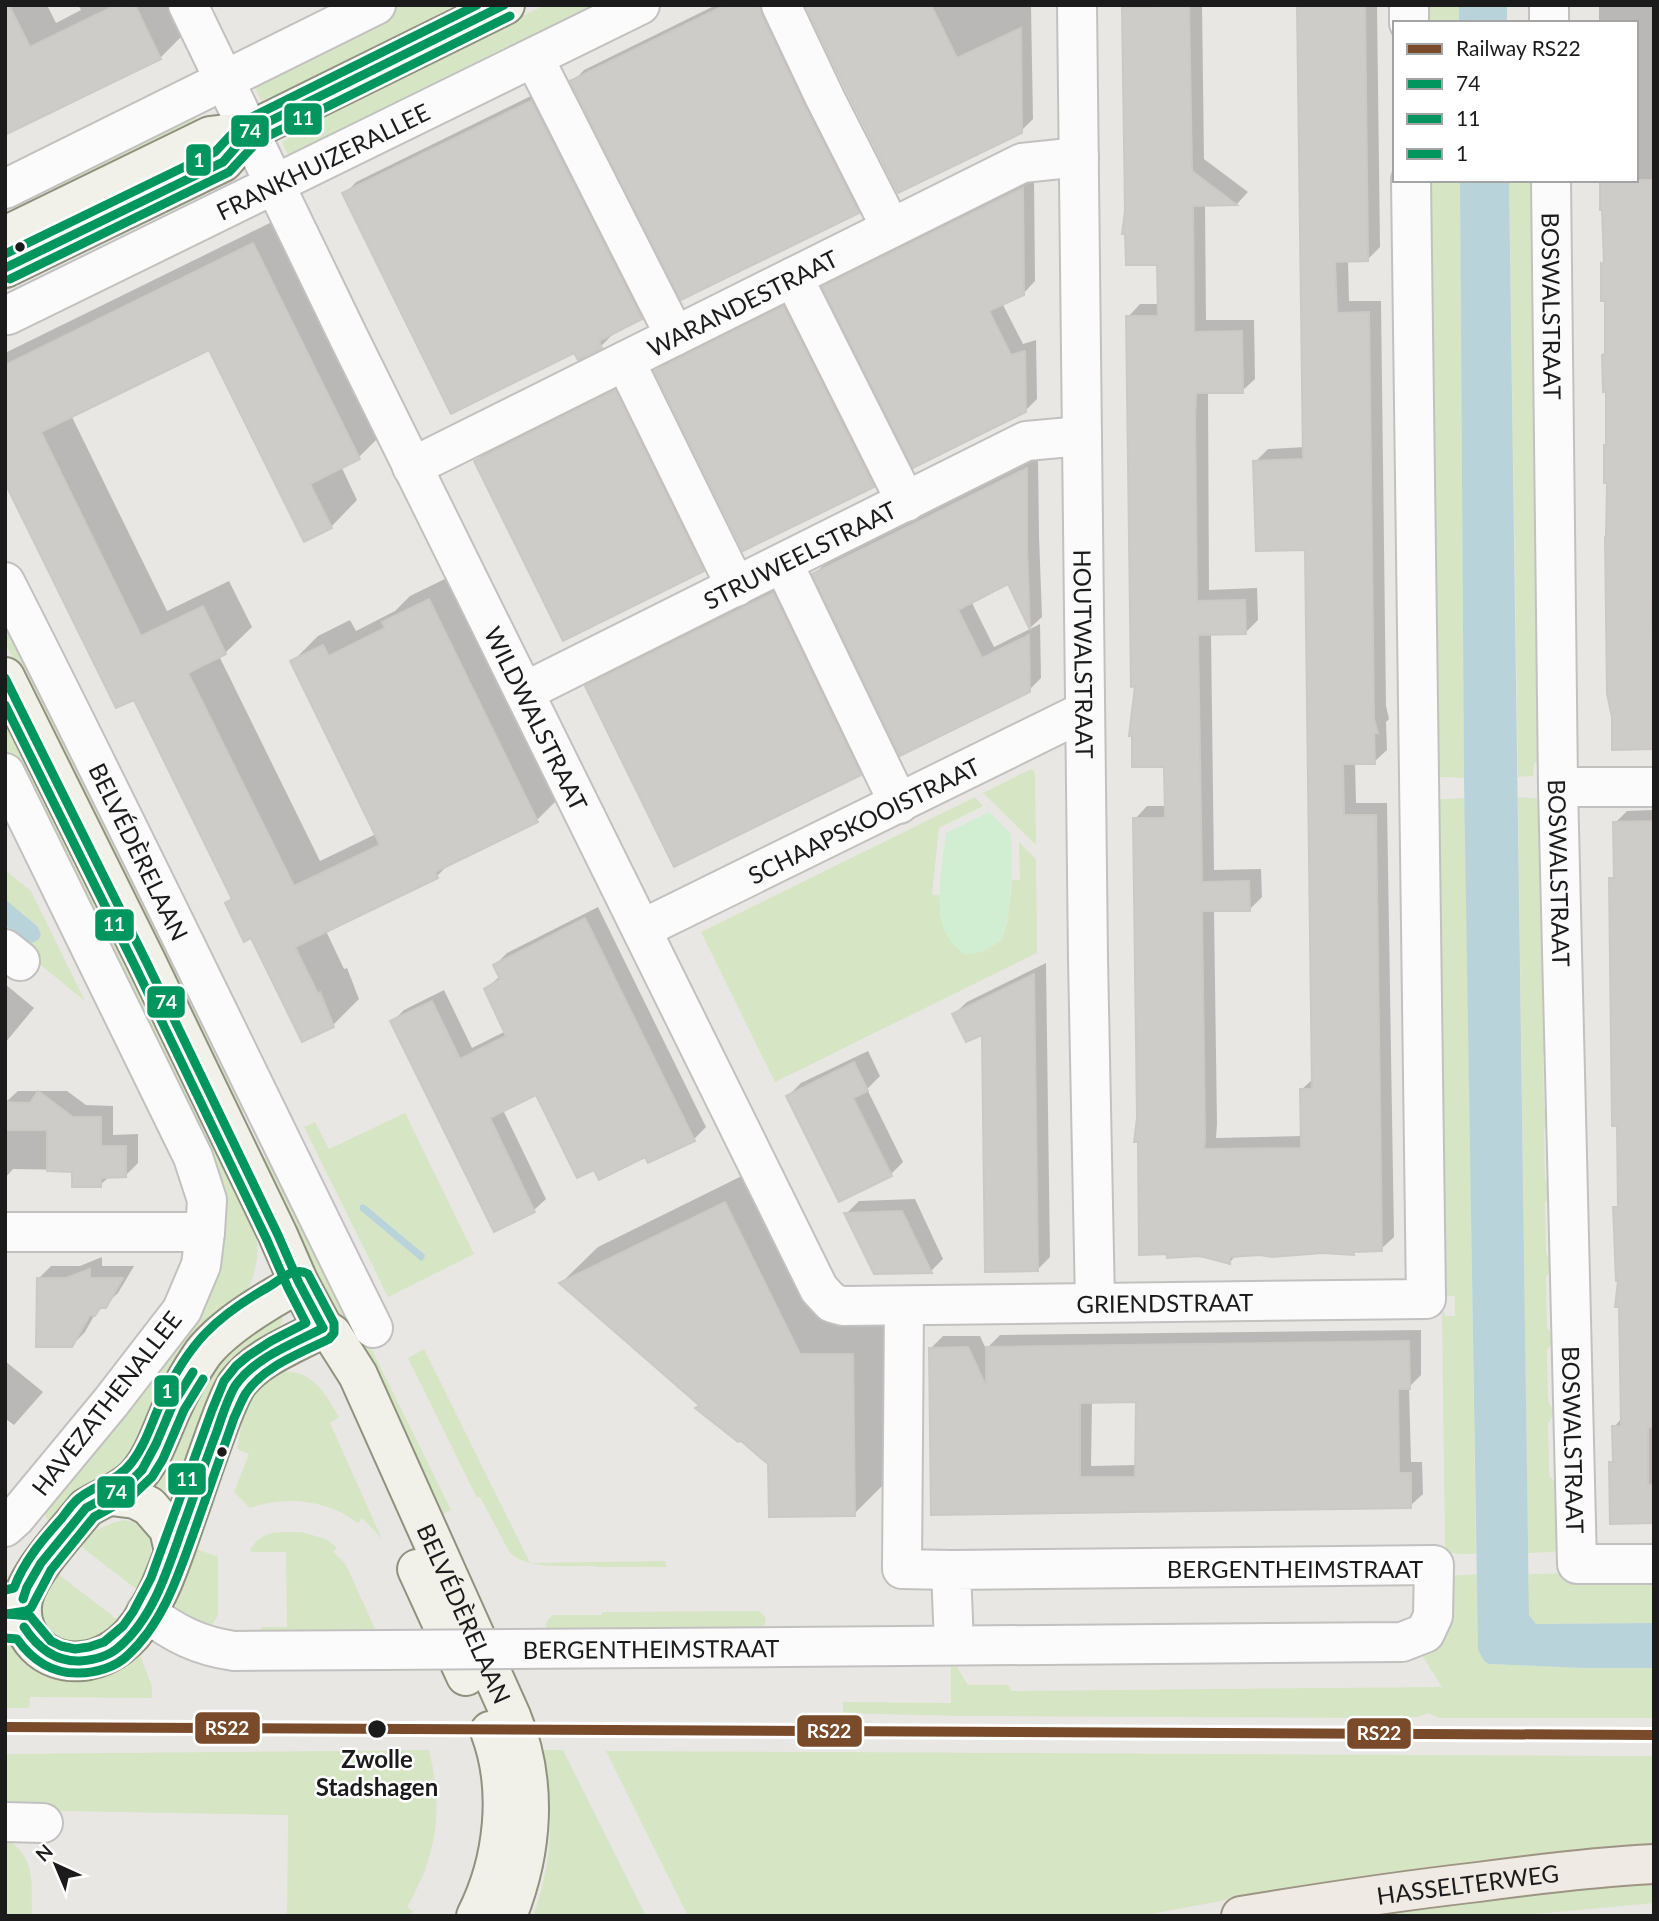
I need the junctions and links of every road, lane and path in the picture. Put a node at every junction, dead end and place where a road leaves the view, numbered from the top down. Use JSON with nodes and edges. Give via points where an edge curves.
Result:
{"nodes":[{"id":1,"x":188,"y":5,"type":"edge"},
{"id":2,"x":376,"y":5,"type":"edge"},
{"id":3,"x":505,"y":5,"type":"edge"},
{"id":4,"x":640,"y":5,"type":"edge"},
{"id":5,"x":781,"y":5,"type":"edge"},
{"id":6,"x":1077,"y":5,"type":"edge"},
{"id":7,"x":534,"y":58,"type":"junction"},
{"id":8,"x":224,"y":81,"type":"junction"},
{"id":9,"x":250,"y":131,"type":"junction"},
{"id":10,"x":1079,"y":157,"type":"junction"},
{"id":11,"x":1411,"y":182,"type":"edge"},
{"id":12,"x":1550,"y":182,"type":"edge"},
{"id":13,"x":275,"y":185,"type":"junction"},
{"id":14,"x":5,"y":189,"type":"edge"},
{"id":15,"x":891,"y":228,"type":"junction"},
{"id":16,"x":5,"y":236,"type":"edge"},
{"id":17,"x":5,"y":268,"type":"edge"},
{"id":18,"x":793,"y":277,"type":"junction"},
{"id":19,"x":5,"y":313,"type":"edge"},
{"id":20,"x":675,"y":336,"type":"junction"},
{"id":21,"x":625,"y":361,"type":"junction"},
{"id":22,"x":1082,"y":436,"type":"junction"},
{"id":23,"x":412,"y":467,"type":"junction"},
{"id":24,"x":906,"y":502,"type":"junction"},
{"id":25,"x":783,"y":563,"type":"junction"},
{"id":26,"x":5,"y":582,"type":"edge"},
{"id":27,"x":736,"y":587,"type":"junction"},
{"id":28,"x":5,"y":677,"type":"edge"},
{"id":29,"x":524,"y":692,"type":"junction"},
{"id":30,"x":1085,"y":711,"type":"junction"},
{"id":31,"x":5,"y":773,"type":"edge"},
{"id":32,"x":1558,"y":787,"type":"junction"},
{"id":33,"x":1654,"y":787,"type":"edge"},
{"id":34,"x":899,"y":804,"type":"junction"},
{"id":35,"x":642,"y":929,"type":"junction"},
{"id":36,"x":271,"y":1121,"type":"junction"},
{"id":37,"x":233,"y":1142,"type":"junction"},
{"id":38,"x":5,"y":1232,"type":"edge"},
{"id":39,"x":205,"y":1232,"type":"junction"},
{"id":40,"x":299,"y":1283,"type":"junction"},
{"id":41,"x":832,"y":1303,"type":"joint"},
{"id":42,"x":1095,"y":1303,"type":"junction"},
{"id":43,"x":904,"y":1306,"type":"junction"},
{"id":44,"x":323,"y":1328,"type":"junction"},
{"id":45,"x":373,"y":1328,"type":"dead end"},
{"id":46,"x":111,"y":1496,"type":"junction"},
{"id":47,"x":5,"y":1527,"type":"edge"},
{"id":48,"x":174,"y":1551,"type":"junction"},
{"id":49,"x":1654,"y":1563,"type":"edge"},
{"id":50,"x":951,"y":1570,"type":"junction"},
{"id":51,"x":146,"y":1612,"type":"junction"},
{"id":52,"x":14,"y":1613,"type":"edge"},
{"id":53,"x":954,"y":1644,"type":"junction"},
{"id":54,"x":5,"y":1822,"type":"edge"},
{"id":55,"x":43,"y":1823,"type":"dead end"},
{"id":56,"x":1654,"y":1864,"type":"edge"},
{"id":57,"x":477,"y":1916,"type":"edge"},
{"id":58,"x":507,"y":1916,"type":"edge"},
{"id":59,"x":1241,"y":1916,"type":"edge"}],
"edges":[{"from":1,"to":8,"type":"street","name":"WILDWALSTRAAT"},
{"from":2,"to":8,"type":"street"},
{"from":3,"to":9,"type":"main road","name":"FRANKHUIZERALLEE"},
{"from":4,"to":7,"type":"street","name":"FRANKHUIZERALLEE"},
{"from":5,"to":15,"type":"street"},
{"from":6,"to":10,"type":"street","name":"HOUTWALSTRAAT"},
{"from":7,"to":13,"type":"street","name":"FRANKHUIZERALLEE"},
{"from":7,"to":20,"type":"street"},
{"from":8,"to":9,"type":"street","name":"WILDWALSTRAAT"},
{"from":8,"to":14,"type":"street"},
{"from":9,"to":13,"type":"street","name":"WILDWALSTRAAT"},
{"from":9,"to":16,"type":"main road","name":"FRANKHUIZERALLEE","via":[[210,136]]},
{"from":9,"to":17,"type":"main road","name":"FRANKHUIZERALLEE","via":[[223,162]]},
{"from":10,"to":15,"type":"street","name":"WARANDESTRAAT","via":[[1022,163]]},
{"from":10,"to":22,"type":"street","name":"HOUTWALSTRAAT"},
{"from":11,"to":42,"type":"street","name":"GRIENDSTRAAT","via":[[1426,1299]]},
{"from":12,"to":32,"type":"street","name":"BOSWALSTRAAT"},
{"from":13,"to":19,"type":"street","name":"FRANKHUIZERALLEE"},
{"from":13,"to":23,"type":"street","name":"WILDWALSTRAAT"},
{"from":15,"to":18,"type":"street","name":"WARANDESTRAAT"},
{"from":18,"to":20,"type":"street","name":"WARANDESTRAAT"},
{"from":18,"to":24,"type":"street"},
{"from":20,"to":21,"type":"street","name":"WARANDESTRAAT"},
{"from":21,"to":23,"type":"street","name":"WARANDESTRAAT"},
{"from":21,"to":27,"type":"street"},
{"from":22,"to":24,"type":"street","name":"STRUWEELSTRAAT","via":[[1026,441]]},
{"from":22,"to":30,"type":"street","name":"HOUTWALSTRAAT"},
{"from":23,"to":29,"type":"street","name":"WILDWALSTRAAT"},
{"from":24,"to":25,"type":"street","name":"STRUWEELSTRAAT"},
{"from":25,"to":27,"type":"street","name":"STRUWEELSTRAAT"},
{"from":25,"to":34,"type":"street"},
{"from":26,"to":36,"type":"street","name":"BELVÉDÈRELAAN"},
{"from":27,"to":29,"type":"street","name":"STRUWEELSTRAAT"},
{"from":28,"to":37,"type":"main road","name":"BELVÉDÈRELAAN"},
{"from":29,"to":35,"type":"street","name":"WILDWALSTRAAT"},
{"from":30,"to":34,"type":"street","name":"SCHAAPSKOOISTRAAT"},
{"from":30,"to":42,"type":"street","name":"HOUTWALSTRAAT"},
{"from":31,"to":39,"type":"street","via":[[192,1157],[207,1200]]},
{"from":32,"to":33,"type":"street"},
{"from":32,"to":49,"type":"street","name":"BOSWALSTRAAT","via":[[1577,1564]]},
{"from":34,"to":35,"type":"street","name":"SCHAAPSKOOISTRAAT"},
{"from":35,"to":41,"type":"street","name":"WILDWALSTRAAT","via":[[820,1289]]},
{"from":36,"to":37,"type":"street"},
{"from":36,"to":45,"type":"street","name":"BELVÉDÈRELAAN"},
{"from":37,"to":40,"type":"main road","name":"BELVÉDÈRELAAN"},
{"from":38,"to":39,"type":"street"},
{"from":39,"to":47,"type":"street","name":"HAVEZATHENALLEE","via":[[201,1265],[182,1310]]},
{"from":40,"to":44,"type":"main road","name":"BELVÉDÈRELAAN"},
{"from":40,"to":46,"type":"main road","name":"HAVEZATHENALLEE","via":[[246,1315],[203,1353],[143,1468]]},
{"from":41,"to":43,"type":"street","name":"GRIENDSTRAAT"},
{"from":42,"to":43,"type":"street","name":"GRIENDSTRAAT"},
{"from":43,"to":50,"type":"street","name":"BERGENTHEIMSTRAAT","via":[[902,1569]]},
{"from":44,"to":48,"type":"main road","name":"HAVEZATHENALLEE","via":[[267,1358],[235,1387]]},
{"from":44,"to":57,"type":"main road","name":"BELVÉDÈRELAAN","via":[[320,1343],[334,1382],[498,1755],[499,1848]]},
{"from":44,"to":58,"type":"main road","name":"BELVÉDÈRELAAN","via":[[332,1334],[358,1375],[517,1730],[529,1783],[530,1816],[526,1856]]},
{"from":46,"to":48,"type":"main road","via":[[149,1506],[169,1529]]},
{"from":46,"to":52,"type":"main road","name":"HAVEZATHENALLEE","via":[[86,1508],[34,1574]]},
{"from":48,"to":51,"type":"main road","name":"HAVEZATHENALLEE"},
{"from":50,"to":53,"type":"street"},
{"from":50,"to":53,"type":"street","name":"BERGENTHEIMSTRAAT","via":[[1434,1565],[1433,1616],[1425,1633],[1402,1642]]},
{"from":51,"to":52,"type":"main road","name":"HAVEZATHENALLEE","via":[[118,1648],[82,1661],[49,1655],[34,1643]]},
{"from":51,"to":53,"type":"street","name":"BERGENTHEIMSTRAAT","bridge":true,"via":[[186,1638],[234,1651]]},
{"from":54,"to":55,"type":"street"},
{"from":56,"to":59,"type":"main road","name":"HASSELTERWEG","via":[[1352,1897]]}]}
